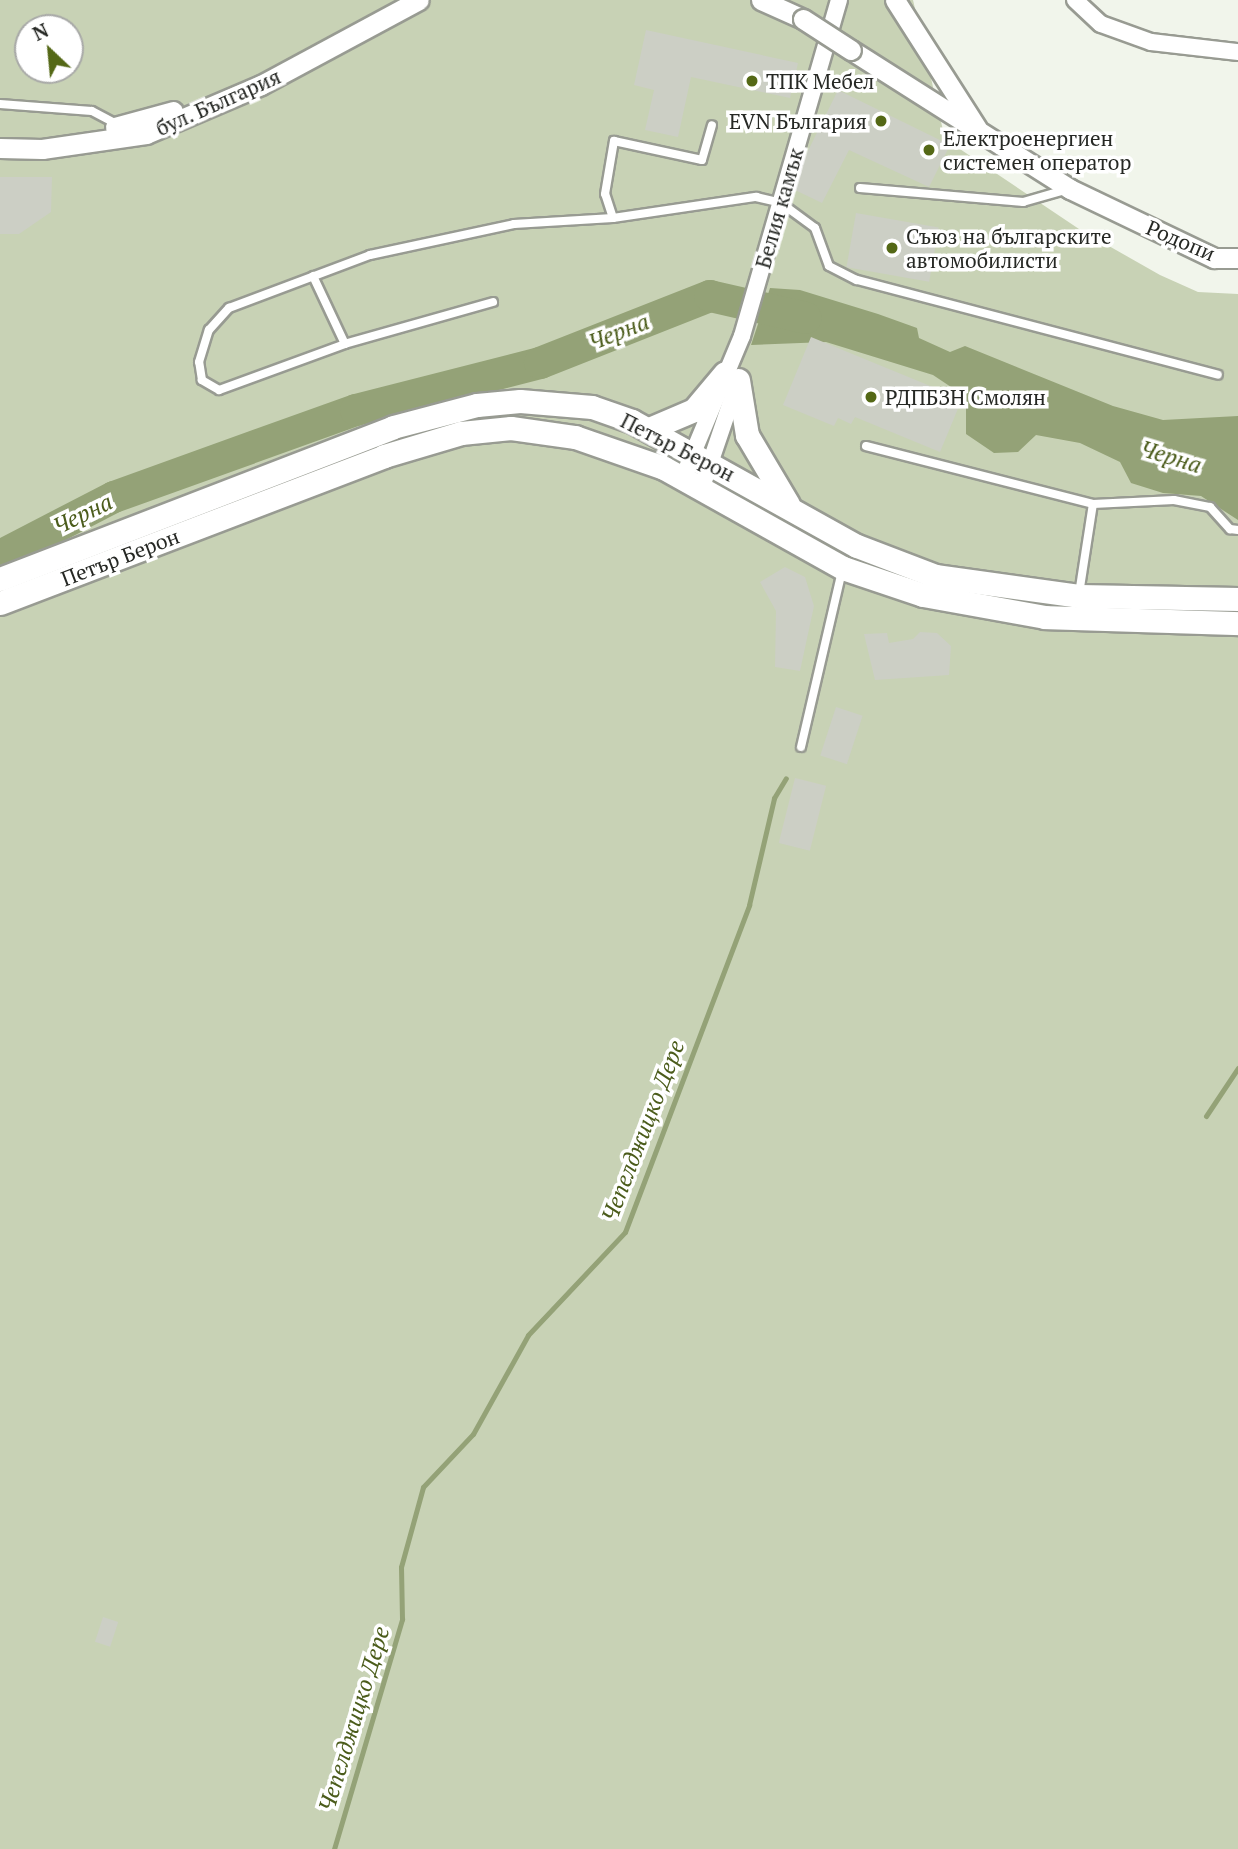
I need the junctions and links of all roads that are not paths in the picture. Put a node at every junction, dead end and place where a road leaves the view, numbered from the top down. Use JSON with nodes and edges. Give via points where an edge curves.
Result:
{"nodes":[{"id":1,"x":393,"y":0,"type":"edge"},
{"id":2,"x":419,"y":0,"type":"edge"},
{"id":3,"x":761,"y":0,"type":"edge"},
{"id":4,"x":839,"y":0,"type":"edge"},
{"id":5,"x":895,"y":0,"type":"edge"},
{"id":6,"x":1075,"y":0,"type":"edge"},
{"id":7,"x":790,"y":7,"type":"edge"},
{"id":8,"x":1238,"y":52,"type":"edge"},
{"id":9,"x":0,"y":104,"type":"edge"},
{"id":10,"x":712,"y":125,"type":"dead end"},
{"id":11,"x":121,"y":126,"type":"junction"},
{"id":12,"x":0,"y":137,"type":"edge"},
{"id":13,"x":984,"y":137,"type":"junction"},
{"id":14,"x":0,"y":148,"type":"edge"},
{"id":15,"x":860,"y":188,"type":"dead end"},
{"id":16,"x":1070,"y":189,"type":"junction"},
{"id":17,"x":780,"y":203,"type":"junction"},
{"id":18,"x":613,"y":218,"type":"junction"},
{"id":19,"x":1214,"y":258,"type":"junction"},
{"id":20,"x":1238,"y":258,"type":"edge"},
{"id":21,"x":1238,"y":264,"type":"edge"},
{"id":22,"x":313,"y":276,"type":"junction"},
{"id":23,"x":493,"y":302,"type":"dead end"},
{"id":24,"x":345,"y":344,"type":"junction"},
{"id":25,"x":1218,"y":375,"type":"dead end"},
{"id":26,"x":732,"y":377,"type":"junction"},
{"id":27,"x":649,"y":429,"type":"junction"},
{"id":28,"x":866,"y":446,"type":"dead end"},
{"id":29,"x":702,"y":458,"type":"junction"},
{"id":30,"x":692,"y":482,"type":"junction"},
{"id":31,"x":1093,"y":504,"type":"junction"},
{"id":32,"x":789,"y":507,"type":"junction"},
{"id":33,"x":1238,"y":530,"type":"edge"},
{"id":34,"x":843,"y":568,"type":"junction"},
{"id":35,"x":0,"y":579,"type":"edge"},
{"id":36,"x":1238,"y":599,"type":"edge"},
{"id":37,"x":0,"y":603,"type":"edge"},
{"id":38,"x":1077,"y":607,"type":"junction"},
{"id":39,"x":1238,"y":623,"type":"edge"},
{"id":40,"x":801,"y":747,"type":"dead end"}],
"edges":[{"from":1,"to":11,"type":"street","name":"бул. България","via":[[198,102]]},
{"from":2,"to":14,"type":"street","name":"бул. България","via":[[250,90],[146,134],[42,149]]},
{"from":3,"to":7,"type":"street","name":"Родопи"},
{"from":4,"to":17,"type":"street","name":"Белия камък"},
{"from":5,"to":13,"type":"street"},
{"from":6,"to":8,"type":"street","via":[[1101,24],[1151,42]]},
{"from":7,"to":13,"type":"street","name":"Родопи","bridge":true},
{"from":9,"to":11,"type":"lane","via":[[92,111]]},
{"from":10,"to":18,"type":"lane","via":[[702,160],[614,141],[605,194]]},
{"from":11,"to":12,"type":"street","name":"бул. България","via":[[65,135]]},
{"from":13,"to":16,"type":"street","name":"Родопи"},
{"from":15,"to":16,"type":"lane","via":[[1023,202]]},
{"from":16,"to":19,"type":"street","name":"Родопи"},
{"from":17,"to":18,"type":"lane","via":[[756,197]]},
{"from":17,"to":25,"type":"lane","via":[[815,228],[829,266],[857,280]]},
{"from":17,"to":26,"type":"street","name":"Белия камък"},
{"from":18,"to":22,"type":"lane","via":[[514,224],[437,237]]},
{"from":19,"to":20,"type":"street","name":"Родопи"},
{"from":19,"to":21,"type":"street"},
{"from":22,"to":24,"type":"lane"},
{"from":22,"to":24,"type":"lane","via":[[229,308],[209,330],[199,362],[202,380],[219,390]]},
{"from":23,"to":24,"type":"lane"},
{"from":26,"to":27,"type":"main road","via":[[694,410]]},
{"from":26,"to":29,"type":"street","name":"Белия камък"},
{"from":26,"to":32,"type":"main road","via":[[747,435]]},
{"from":27,"to":29,"type":"main road","name":"Петър Берон"},
{"from":27,"to":35,"type":"main road","name":"Петър Берон","via":[[612,413],[570,404],[477,405],[380,432]]},
{"from":28,"to":31,"type":"lane"},
{"from":29,"to":30,"type":"street","name":"Белия камък"},
{"from":29,"to":32,"type":"main road","name":"Петър Берон"},
{"from":30,"to":34,"type":"main road","name":"Петър Берон"},
{"from":30,"to":37,"type":"main road","name":"Петър Берон","via":[[565,435],[511,428],[461,433],[384,456]]},
{"from":31,"to":33,"type":"lane","via":[[1174,500],[1210,507],[1230,529]]},
{"from":31,"to":38,"type":"lane"},
{"from":32,"to":38,"type":"main road","name":"Петър Берон","via":[[857,547],[935,576]]},
{"from":34,"to":38,"type":"main road","name":"Петър Берон","via":[[951,602]]},
{"from":34,"to":40,"type":"lane"},
{"from":36,"to":38,"type":"main road","name":"Петър Берон"},
{"from":38,"to":39,"type":"main road","name":"Петър Берон"}]}
